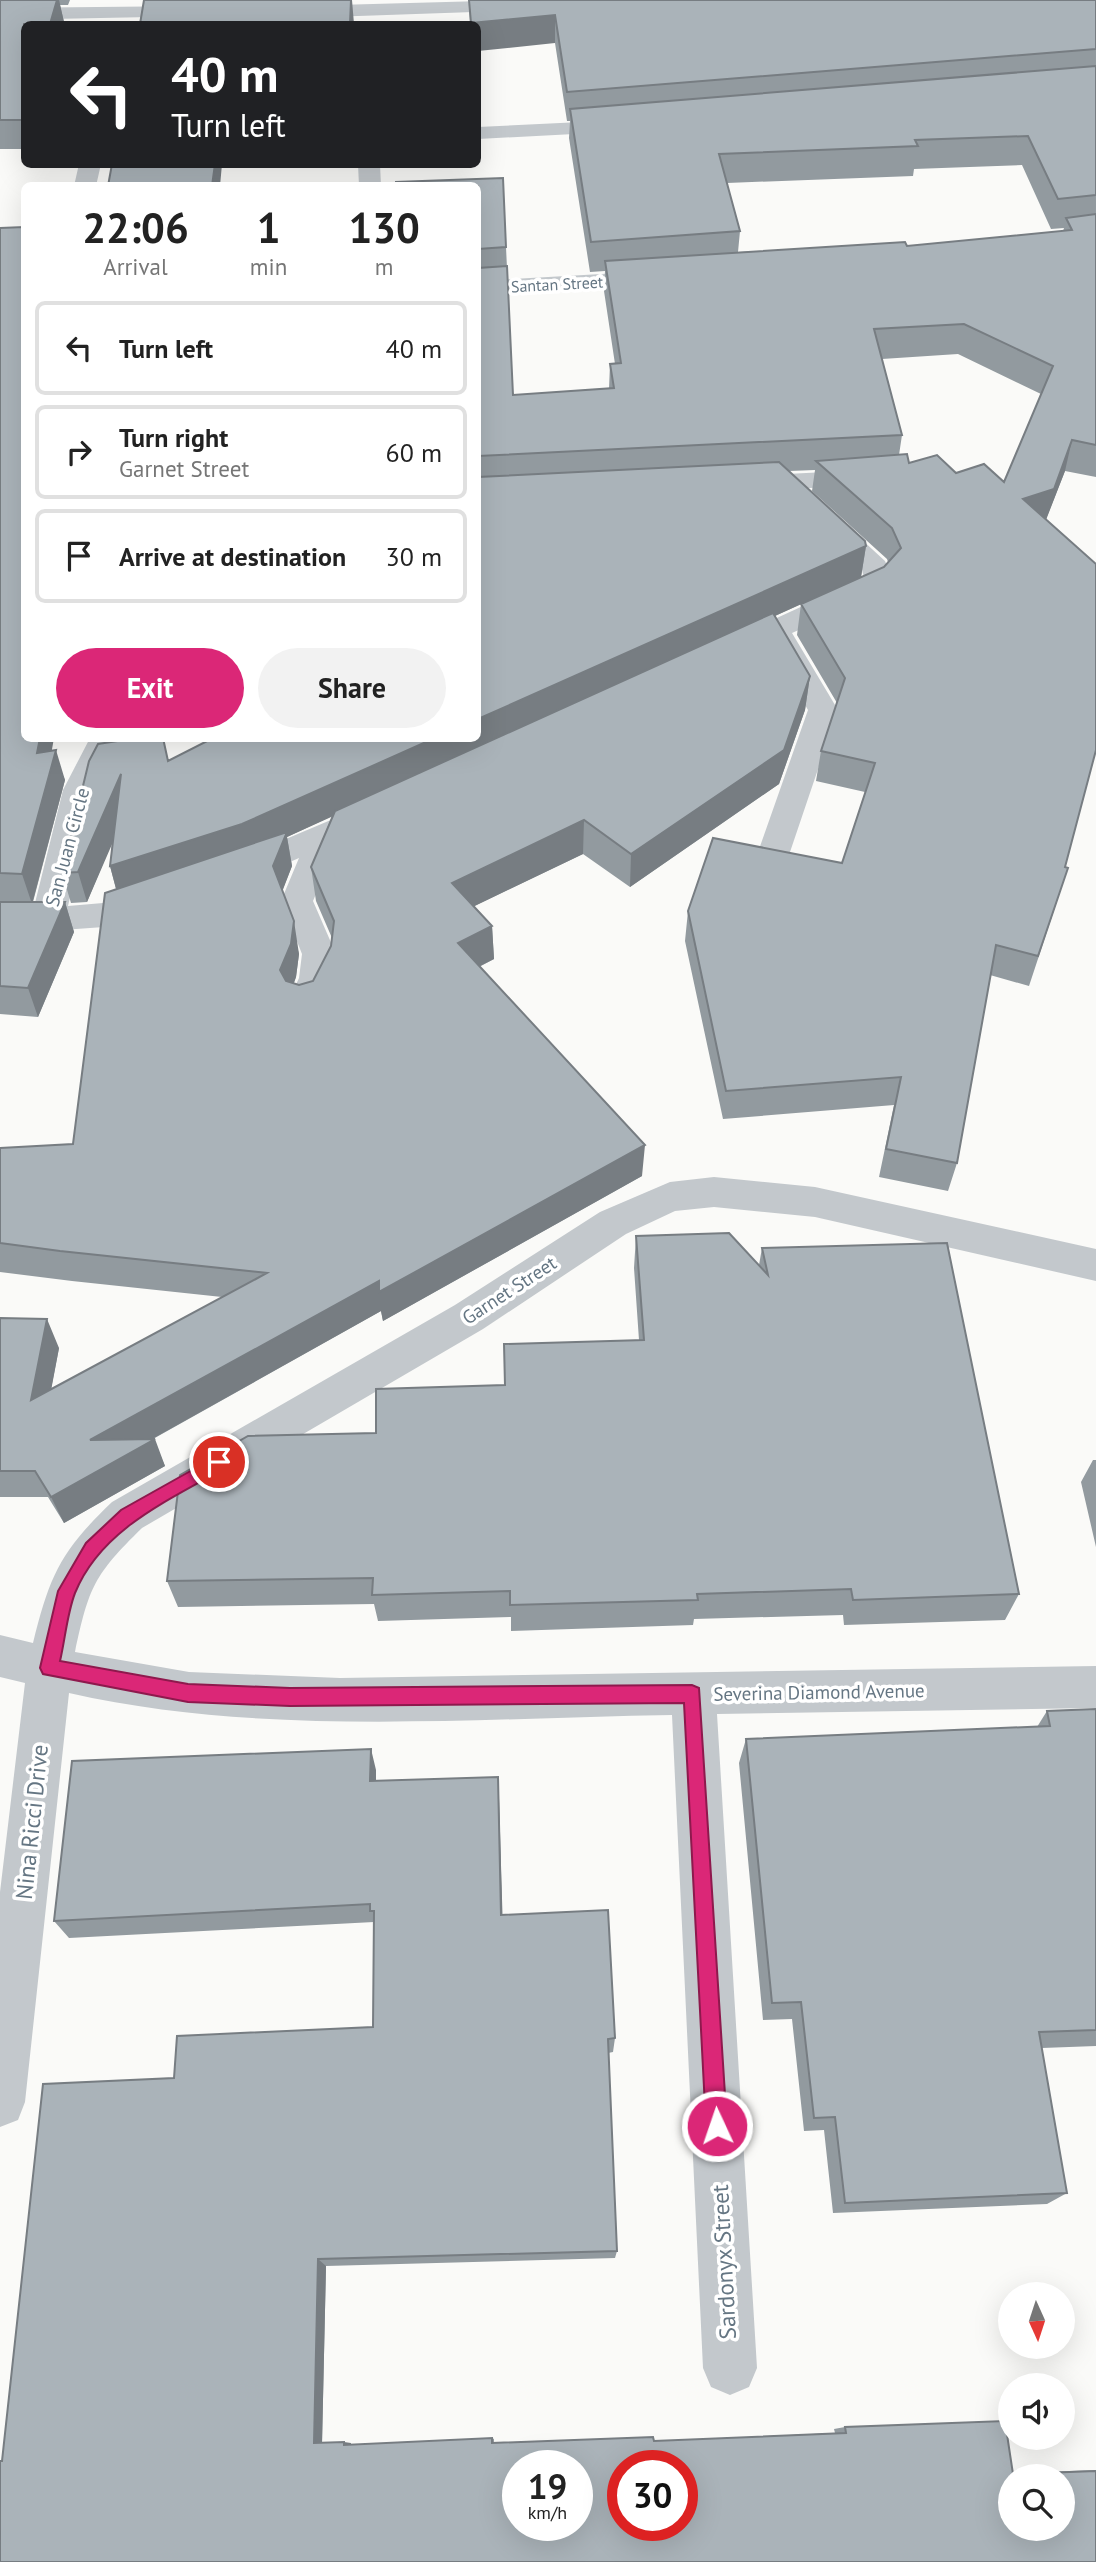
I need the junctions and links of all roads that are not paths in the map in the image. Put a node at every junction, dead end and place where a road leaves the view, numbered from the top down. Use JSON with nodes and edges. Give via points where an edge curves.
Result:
{"nodes":[{"id":1,"x":545,"y":5,"type":"edge"},
{"id":2,"x":125,"y":12,"type":"edge"},
{"id":3,"x":220,"y":12,"type":"edge"},
{"id":4,"x":274,"y":12,"type":"edge"},
{"id":5,"x":382,"y":12,"type":"edge"},
{"id":6,"x":0,"y":14,"type":"edge"},
{"id":7,"x":642,"y":125,"type":"edge"},
{"id":8,"x":481,"y":133,"type":"edge"},
{"id":9,"x":674,"y":276,"type":"edge"},
{"id":10,"x":481,"y":288,"type":"edge"},
{"id":11,"x":895,"y":476,"type":"edge"},
{"id":12,"x":783,"y":482,"type":"junction"},
{"id":13,"x":715,"y":485,"type":"edge"},
{"id":14,"x":776,"y":629,"type":"junction"},
{"id":15,"x":713,"y":657,"type":"edge"},
{"id":16,"x":104,"y":742,"type":"edge"},
{"id":17,"x":399,"y":801,"type":"edge"},
{"id":18,"x":324,"y":836,"type":"junction"},
{"id":19,"x":773,"y":855,"type":"edge"},
{"id":20,"x":0,"y":917,"type":"edge"},
{"id":21,"x":48,"y":919,"type":"junction"},
{"id":22,"x":305,"y":1002,"type":"edge"},
{"id":23,"x":1096,"y":1265,"type":"edge"},
{"id":24,"x":0,"y":1656,"type":"edge"},
{"id":25,"x":49,"y":1668,"type":"junction"},
{"id":26,"x":1096,"y":1687,"type":"edge"},
{"id":27,"x":692,"y":1694,"type":"junction"},
{"id":28,"x":0,"y":2102,"type":"edge"},
{"id":29,"x":730,"y":2368,"type":"dead end"}],
"edges":[{"from":1,"to":5,"type":"street"},
{"from":2,"to":3,"type":"street"},
{"from":2,"to":6,"type":"street"},
{"from":4,"to":5,"type":"street"},
{"from":7,"to":8,"type":"street"},
{"from":9,"to":10,"type":"street","name":"Santan Street"},
{"from":11,"to":12,"type":"street"},
{"from":12,"to":13,"type":"street"},
{"from":12,"to":14,"type":"street","via":[[875,567],[879,580]]},
{"from":14,"to":15,"type":"street"},
{"from":14,"to":19,"type":"street","via":[[822,710]]},
{"from":16,"to":21,"type":"street","name":"San Juan Circle","via":[[79,790]]},
{"from":17,"to":18,"type":"street"},
{"from":18,"to":21,"type":"street","via":[[260,865],[104,915]]},
{"from":18,"to":22,"type":"street","via":[[297,901],[321,956]]},
{"from":20,"to":21,"type":"street"},
{"from":23,"to":25,"type":"street","name":"Garnet Street","via":[[815,1202],[714,1192],[670,1197],[613,1223],[469,1317],[127,1515],[92,1549],[67,1591]]},
{"from":24,"to":25,"type":"street","name":"Severina Diamond Avenue"},
{"from":25,"to":27,"type":"street","name":"Severina Diamond Avenue","via":[[188,1693],[299,1697]]},
{"from":25,"to":28,"type":"street","name":"Nina Ricci Drive"},
{"from":26,"to":27,"type":"street","name":"Severina Diamond Avenue"},
{"from":27,"to":29,"type":"street","name":"Sardonyx Street"}]}
